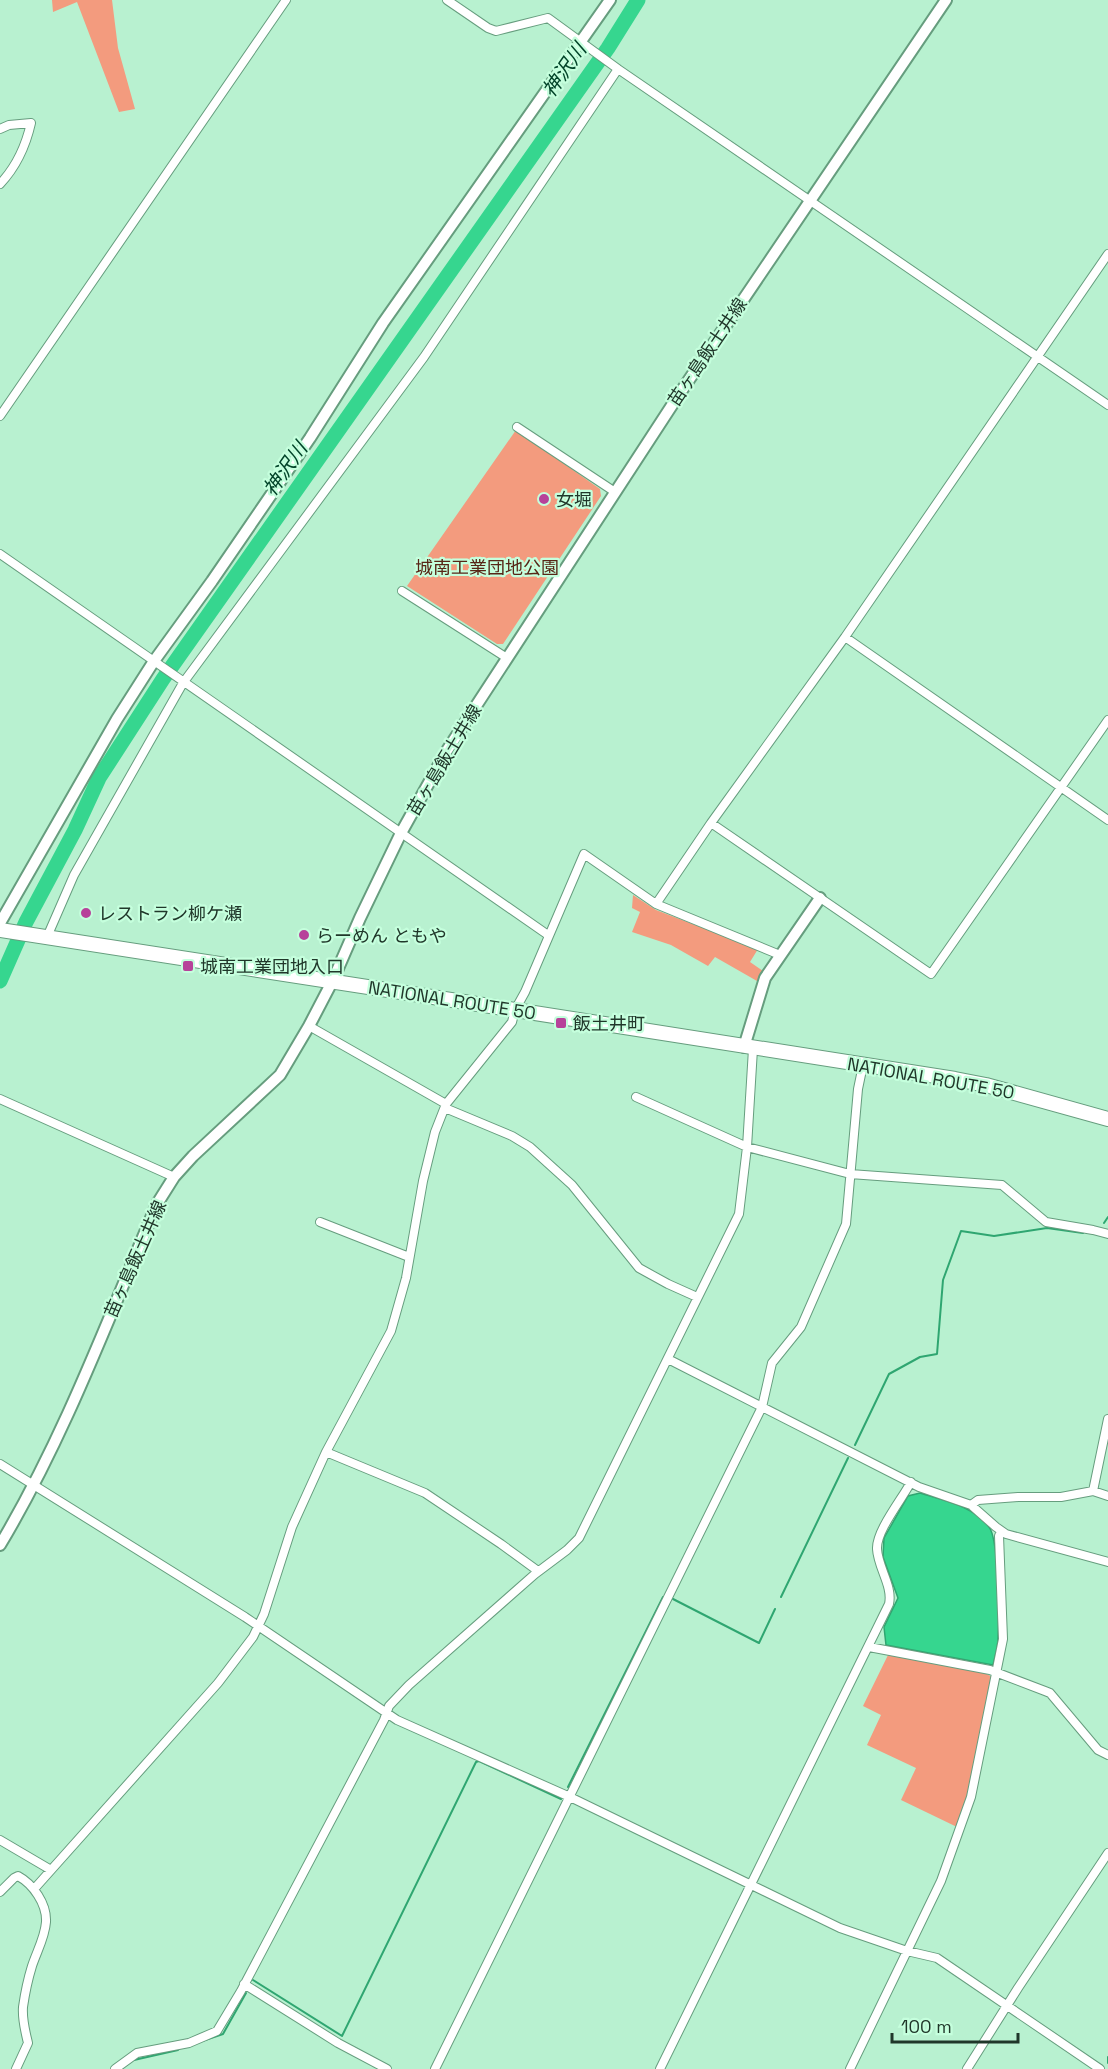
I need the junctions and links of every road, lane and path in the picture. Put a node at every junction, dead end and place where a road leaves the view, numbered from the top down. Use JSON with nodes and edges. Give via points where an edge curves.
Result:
{"nodes":[{"id":1,"x":286,"y":0,"type":"edge"},
{"id":2,"x":447,"y":0,"type":"edge"},
{"id":3,"x":610,"y":0,"type":"edge"},
{"id":4,"x":946,"y":0,"type":"edge"},
{"id":5,"x":584,"y":44,"type":"junction"},
{"id":6,"x":616,"y":67,"type":"junction"},
{"id":7,"x":0,"y":129,"type":"edge"},
{"id":8,"x":0,"y":184,"type":"edge"},
{"id":9,"x":810,"y":200,"type":"junction"},
{"id":10,"x":1108,"y":254,"type":"edge"},
{"id":11,"x":1036,"y":356,"type":"junction"},
{"id":12,"x":1108,"y":405,"type":"edge"},
{"id":13,"x":0,"y":416,"type":"edge"},
{"id":14,"x":517,"y":427,"type":"dead end"},
{"id":15,"x":615,"y":492,"type":"junction"},
{"id":16,"x":0,"y":554,"type":"edge"},
{"id":17,"x":402,"y":591,"type":"dead end"},
{"id":18,"x":844,"y":637,"type":"junction"},
{"id":19,"x":507,"y":658,"type":"junction"},
{"id":20,"x":155,"y":663,"type":"junction"},
{"id":21,"x":182,"y":681,"type":"junction"},
{"id":22,"x":1108,"y":720,"type":"edge"},
{"id":23,"x":1060,"y":787,"type":"junction"},
{"id":24,"x":1108,"y":819,"type":"edge"},
{"id":25,"x":711,"y":823,"type":"junction"},
{"id":26,"x":401,"y":833,"type":"junction"},
{"id":27,"x":820,"y":898,"type":"junction"},
{"id":28,"x":656,"y":904,"type":"junction"},
{"id":29,"x":2,"y":928,"type":"edge"},
{"id":30,"x":548,"y":935,"type":"junction"},
{"id":31,"x":44,"y":937,"type":"junction"},
{"id":32,"x":780,"y":956,"type":"junction"},
{"id":33,"x":333,"y":980,"type":"junction"},
{"id":34,"x":515,"y":1010,"type":"junction"},
{"id":35,"x":309,"y":1026,"type":"junction"},
{"id":36,"x":748,"y":1048,"type":"junction"},
{"id":37,"x":863,"y":1065,"type":"junction"},
{"id":38,"x":636,"y":1097,"type":"dead end"},
{"id":39,"x":0,"y":1099,"type":"edge"},
{"id":40,"x":446,"y":1106,"type":"junction"},
{"id":41,"x":1108,"y":1119,"type":"edge"},
{"id":42,"x":747,"y":1147,"type":"junction"},
{"id":43,"x":850,"y":1174,"type":"junction"},
{"id":44,"x":174,"y":1177,"type":"junction"},
{"id":45,"x":320,"y":1222,"type":"dead end"},
{"id":46,"x":1108,"y":1234,"type":"edge"},
{"id":47,"x":409,"y":1257,"type":"junction"},
{"id":48,"x":698,"y":1297,"type":"junction"},
{"id":49,"x":668,"y":1359,"type":"junction"},
{"id":50,"x":762,"y":1407,"type":"junction"},
{"id":51,"x":1108,"y":1419,"type":"edge"},
{"id":52,"x":326,"y":1452,"type":"junction"},
{"id":53,"x":0,"y":1464,"type":"edge"},
{"id":54,"x":911,"y":1482,"type":"junction"},
{"id":55,"x":34,"y":1485,"type":"junction"},
{"id":56,"x":1093,"y":1491,"type":"junction"},
{"id":57,"x":1108,"y":1496,"type":"edge"},
{"id":58,"x":971,"y":1505,"type":"junction"},
{"id":59,"x":1001,"y":1531,"type":"junction"},
{"id":60,"x":0,"y":1545,"type":"edge"},
{"id":61,"x":1108,"y":1562,"type":"edge"},
{"id":62,"x":538,"y":1571,"type":"junction"},
{"id":63,"x":258,"y":1626,"type":"junction"},
{"id":64,"x":869,"y":1647,"type":"junction"},
{"id":65,"x":996,"y":1672,"type":"junction"},
{"id":66,"x":386,"y":1714,"type":"junction"},
{"id":67,"x":1108,"y":1755,"type":"edge"},
{"id":68,"x":570,"y":1797,"type":"junction"},
{"id":69,"x":0,"y":1840,"type":"edge"},
{"id":70,"x":1108,"y":1853,"type":"edge"},
{"id":71,"x":51,"y":1870,"type":"junction"},
{"id":72,"x":751,"y":1885,"type":"junction"},
{"id":73,"x":35,"y":1888,"type":"junction"},
{"id":74,"x":0,"y":1892,"type":"edge"},
{"id":75,"x":907,"y":1951,"type":"junction"},
{"id":76,"x":244,"y":1984,"type":"junction"},
{"id":77,"x":1007,"y":2006,"type":"junction"},
{"id":78,"x":16,"y":2069,"type":"edge"},
{"id":79,"x":115,"y":2069,"type":"edge"},
{"id":80,"x":387,"y":2069,"type":"edge"},
{"id":81,"x":435,"y":2069,"type":"edge"},
{"id":82,"x":660,"y":2069,"type":"edge"},
{"id":83,"x":850,"y":2069,"type":"edge"},
{"id":84,"x":967,"y":2069,"type":"edge"},
{"id":85,"x":1100,"y":2069,"type":"edge"}],
"edges":[{"from":1,"to":13,"type":"street"},
{"from":2,"to":5,"type":"street","via":[[496,31],[548,18]]},
{"from":3,"to":5,"type":"main road"},
{"from":4,"to":9,"type":"main road","name":"苗ヶ島飯土井線"},
{"from":5,"to":6,"type":"street"},
{"from":5,"to":20,"type":"main road","via":[[383,323],[310,438]]},
{"from":6,"to":9,"type":"street"},
{"from":6,"to":21,"type":"street","via":[[424,357]]},
{"from":7,"to":8,"type":"street","via":[[31,123],[27,142]]},
{"from":9,"to":11,"type":"street"},
{"from":9,"to":15,"type":"main road","name":"苗ヶ島飯土井線"},
{"from":10,"to":11,"type":"street"},
{"from":11,"to":12,"type":"street"},
{"from":11,"to":18,"type":"street"},
{"from":14,"to":15,"type":"street"},
{"from":15,"to":19,"type":"main road","name":"苗ヶ島飯土井線"},
{"from":16,"to":20,"type":"street"},
{"from":17,"to":19,"type":"street"},
{"from":18,"to":23,"type":"street"},
{"from":18,"to":25,"type":"street"},
{"from":19,"to":26,"type":"main road","name":"苗ヶ島飯土井線","via":[[431,776]]},
{"from":20,"to":21,"type":"street"},
{"from":20,"to":29,"type":"main road","via":[[117,719]]},
{"from":21,"to":26,"type":"street"},
{"from":21,"to":31,"type":"street","via":[[74,875]]},
{"from":22,"to":23,"type":"street"},
{"from":23,"to":24,"type":"street"},
{"from":23,"to":27,"type":"street","via":[[931,974]]},
{"from":25,"to":27,"type":"street"},
{"from":25,"to":28,"type":"street"},
{"from":26,"to":30,"type":"street"},
{"from":26,"to":33,"type":"main road","name":"苗ヶ島飯土井線"},
{"from":27,"to":32,"type":"main road"},
{"from":28,"to":30,"type":"street","via":[[584,854]]},
{"from":28,"to":32,"type":"street"},
{"from":29,"to":31,"type":"highway"},
{"from":30,"to":34,"type":"street"},
{"from":31,"to":33,"type":"highway","name":"NATIONAL ROUTE 50"},
{"from":32,"to":36,"type":"main road","via":[[765,978]]},
{"from":33,"to":34,"type":"highway","name":"NATIONAL ROUTE 50"},
{"from":33,"to":35,"type":"main road","name":"苗ヶ島飯土井線"},
{"from":34,"to":36,"type":"highway","name":"NATIONAL ROUTE 50"},
{"from":34,"to":40,"type":"street","via":[[512,1022]]},
{"from":35,"to":40,"type":"street"},
{"from":35,"to":44,"type":"main road","name":"苗ヶ島飯土井線","via":[[280,1075]]},
{"from":36,"to":37,"type":"highway","name":"NATIONAL ROUTE 50"},
{"from":36,"to":42,"type":"street"},
{"from":37,"to":41,"type":"highway","name":"NATIONAL ROUTE 50","via":[[986,1085]]},
{"from":37,"to":43,"type":"street"},
{"from":38,"to":42,"type":"street"},
{"from":39,"to":44,"type":"street"},
{"from":40,"to":47,"type":"street","via":[[435,1132]]},
{"from":40,"to":48,"type":"street","via":[[530,1147],[572,1185],[639,1268]]},
{"from":42,"to":43,"type":"street"},
{"from":42,"to":48,"type":"street","via":[[739,1214]]},
{"from":43,"to":46,"type":"street","via":[[1002,1185],[1046,1222]]},
{"from":43,"to":50,"type":"street","via":[[846,1224],[801,1327],[772,1363]]},
{"from":44,"to":55,"type":"main road","name":"苗ヶ島飯土井線","via":[[156,1204]]},
{"from":45,"to":47,"type":"street"},
{"from":47,"to":52,"type":"street","via":[[391,1331]]},
{"from":48,"to":49,"type":"street"},
{"from":49,"to":50,"type":"street"},
{"from":49,"to":62,"type":"street","via":[[579,1538]]},
{"from":50,"to":54,"type":"street"},
{"from":50,"to":68,"type":"street"},
{"from":51,"to":56,"type":"street"},
{"from":52,"to":62,"type":"street","via":[[425,1493]]},
{"from":52,"to":63,"type":"street","via":[[292,1527]]},
{"from":53,"to":55,"type":"street"},
{"from":54,"to":58,"type":"street"},
{"from":54,"to":64,"type":"street","via":[[877,1542],[879,1564],[891,1597]]},
{"from":55,"to":60,"type":"main road","name":"苗ヶ島飯土井線"},
{"from":55,"to":63,"type":"street"},
{"from":56,"to":57,"type":"street"},
{"from":56,"to":58,"type":"street","via":[[1062,1497],[978,1500]]},
{"from":58,"to":59,"type":"street"},
{"from":59,"to":61,"type":"street"},
{"from":59,"to":65,"type":"street","via":[[1004,1625]]},
{"from":62,"to":66,"type":"street","via":[[404,1690]]},
{"from":63,"to":66,"type":"street"},
{"from":63,"to":71,"type":"street","via":[[218,1683]]},
{"from":64,"to":65,"type":"street"},
{"from":64,"to":72,"type":"street"},
{"from":65,"to":67,"type":"street","via":[[1050,1693],[1098,1750]]},
{"from":65,"to":75,"type":"street","via":[[967,1808],[941,1881]]},
{"from":66,"to":68,"type":"street"},
{"from":66,"to":76,"type":"street"},
{"from":68,"to":72,"type":"street"},
{"from":68,"to":81,"type":"street"},
{"from":69,"to":71,"type":"street"},
{"from":70,"to":77,"type":"street"},
{"from":71,"to":73,"type":"street"},
{"from":72,"to":75,"type":"street","via":[[840,1928]]},
{"from":72,"to":82,"type":"street"},
{"from":73,"to":74,"type":"street","via":[[18,1876]]},
{"from":73,"to":78,"type":"street","via":[[46,1922],[24,2006],[23,2029],[28,2043]]},
{"from":75,"to":77,"type":"street","via":[[937,1958]]},
{"from":75,"to":83,"type":"street"},
{"from":76,"to":79,"type":"street","via":[[217,2031],[189,2043],[137,2053]]},
{"from":76,"to":80,"type":"street"},
{"from":77,"to":84,"type":"street"},
{"from":77,"to":85,"type":"street"}]}
